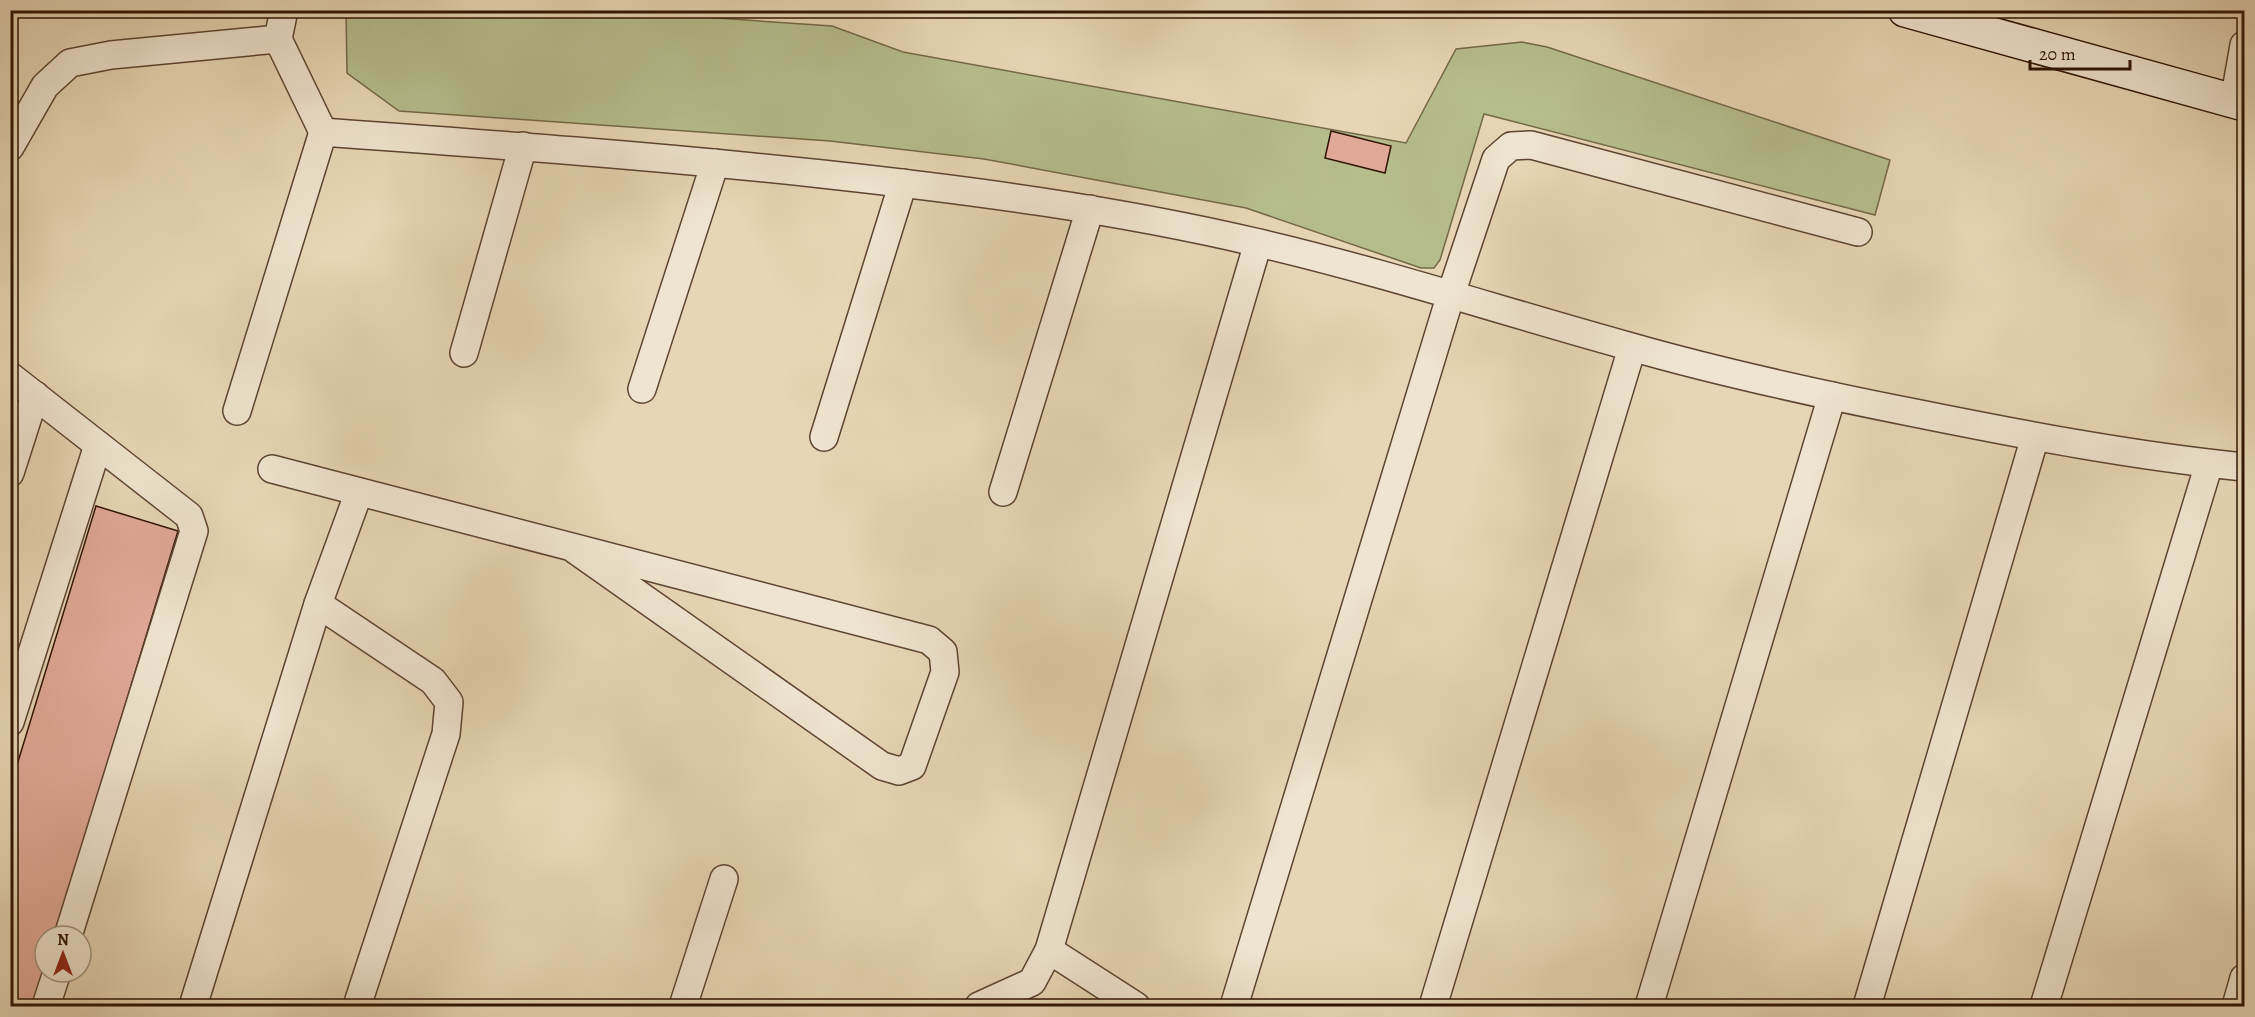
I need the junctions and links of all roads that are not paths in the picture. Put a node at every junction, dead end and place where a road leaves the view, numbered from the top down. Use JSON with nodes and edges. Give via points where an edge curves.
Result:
{"nodes":[{"id":1,"x":284,"y":10,"type":"edge"},
{"id":2,"x":1905,"y":10,"type":"edge"},
{"id":3,"x":278,"y":39,"type":"junction"},
{"id":4,"x":2244,"y":45,"type":"edge"},
{"id":5,"x":2239,"y":103,"type":"edge"},
{"id":6,"x":323,"y":132,"type":"junction"},
{"id":7,"x":523,"y":146,"type":"junction"},
{"id":8,"x":10,"y":147,"type":"edge"},
{"id":9,"x":715,"y":163,"type":"junction"},
{"id":10,"x":903,"y":183,"type":"junction"},
{"id":11,"x":1090,"y":209,"type":"junction"},
{"id":12,"x":1858,"y":232,"type":"dead end"},
{"id":13,"x":1258,"y":243,"type":"junction"},
{"id":14,"x":1451,"y":294,"type":"junction"},
{"id":15,"x":1632,"y":348,"type":"junction"},
{"id":16,"x":464,"y":353,"type":"dead end"},
{"id":17,"x":10,"y":376,"type":"edge"},
{"id":18,"x":642,"y":389,"type":"dead end"},
{"id":19,"x":35,"y":395,"type":"junction"},
{"id":20,"x":1832,"y":396,"type":"junction"},
{"id":21,"x":237,"y":411,"type":"dead end"},
{"id":22,"x":824,"y":437,"type":"dead end"},
{"id":23,"x":2035,"y":437,"type":"junction"},
{"id":24,"x":99,"y":445,"type":"junction"},
{"id":25,"x":2209,"y":464,"type":"junction"},
{"id":26,"x":2244,"y":468,"type":"edge"},
{"id":27,"x":272,"y":469,"type":"dead end"},
{"id":28,"x":10,"y":473,"type":"edge"},
{"id":29,"x":359,"y":492,"type":"junction"},
{"id":30,"x":1003,"y":492,"type":"dead end"},
{"id":31,"x":574,"y":549,"type":"junction"},
{"id":32,"x":318,"y":604,"type":"junction"},
{"id":33,"x":10,"y":722,"type":"edge"},
{"id":34,"x":724,"y":879,"type":"dead end"},
{"id":35,"x":72,"y":924,"type":"edge"},
{"id":36,"x":1049,"y":950,"type":"junction"},
{"id":37,"x":2244,"y":978,"type":"edge"},
{"id":38,"x":53,"y":984,"type":"edge"},
{"id":39,"x":46,"y":1006,"type":"edge"},
{"id":40,"x":193,"y":1006,"type":"edge"},
{"id":41,"x":357,"y":1006,"type":"edge"},
{"id":42,"x":683,"y":1006,"type":"edge"},
{"id":43,"x":979,"y":1006,"type":"edge"},
{"id":44,"x":1136,"y":1006,"type":"edge"},
{"id":45,"x":1234,"y":1006,"type":"edge"},
{"id":46,"x":1433,"y":1006,"type":"edge"},
{"id":47,"x":1649,"y":1006,"type":"edge"},
{"id":48,"x":1867,"y":1006,"type":"edge"},
{"id":49,"x":2044,"y":1006,"type":"edge"},
{"id":50,"x":2236,"y":1006,"type":"edge"}],
"edges":[{"from":1,"to":3,"type":"street"},
{"from":2,"to":5,"type":"street"},
{"from":3,"to":6,"type":"street"},
{"from":3,"to":8,"type":"street","via":[[111,55],[70,63],[45,86]]},
{"from":4,"to":5,"type":"street"},
{"from":6,"to":7,"type":"street"},
{"from":6,"to":21,"type":"street"},
{"from":7,"to":9,"type":"street"},
{"from":7,"to":16,"type":"street"},
{"from":9,"to":10,"type":"street"},
{"from":9,"to":18,"type":"street"},
{"from":10,"to":11,"type":"street"},
{"from":10,"to":22,"type":"street"},
{"from":11,"to":13,"type":"street"},
{"from":11,"to":30,"type":"street"},
{"from":12,"to":14,"type":"street","via":[[1531,145],[1511,147],[1496,159]]},
{"from":13,"to":14,"type":"street"},
{"from":13,"to":36,"type":"street"},
{"from":14,"to":15,"type":"street"},
{"from":14,"to":45,"type":"street"},
{"from":15,"to":20,"type":"street"},
{"from":15,"to":46,"type":"street"},
{"from":17,"to":19,"type":"street"},
{"from":19,"to":24,"type":"street"},
{"from":19,"to":28,"type":"street"},
{"from":20,"to":23,"type":"street"},
{"from":20,"to":47,"type":"street"},
{"from":23,"to":25,"type":"street"},
{"from":23,"to":48,"type":"street"},
{"from":24,"to":33,"type":"street"},
{"from":24,"to":35,"type":"street","via":[[189,516],[194,531]]},
{"from":25,"to":26,"type":"street"},
{"from":25,"to":49,"type":"street"},
{"from":27,"to":29,"type":"street"},
{"from":29,"to":31,"type":"street"},
{"from":29,"to":32,"type":"street"},
{"from":31,"to":31,"type":"street","via":[[882,766],[899,771],[912,766],[945,672],[943,652],[929,640]]},
{"from":32,"to":40,"type":"street"},
{"from":32,"to":41,"type":"street","via":[[433,681],[449,702],[446,734]]},
{"from":34,"to":42,"type":"street"},
{"from":36,"to":43,"type":"street","via":[[1032,982]]},
{"from":36,"to":44,"type":"street"},
{"from":37,"to":50,"type":"street"},
{"from":38,"to":39,"type":"street"}]}
